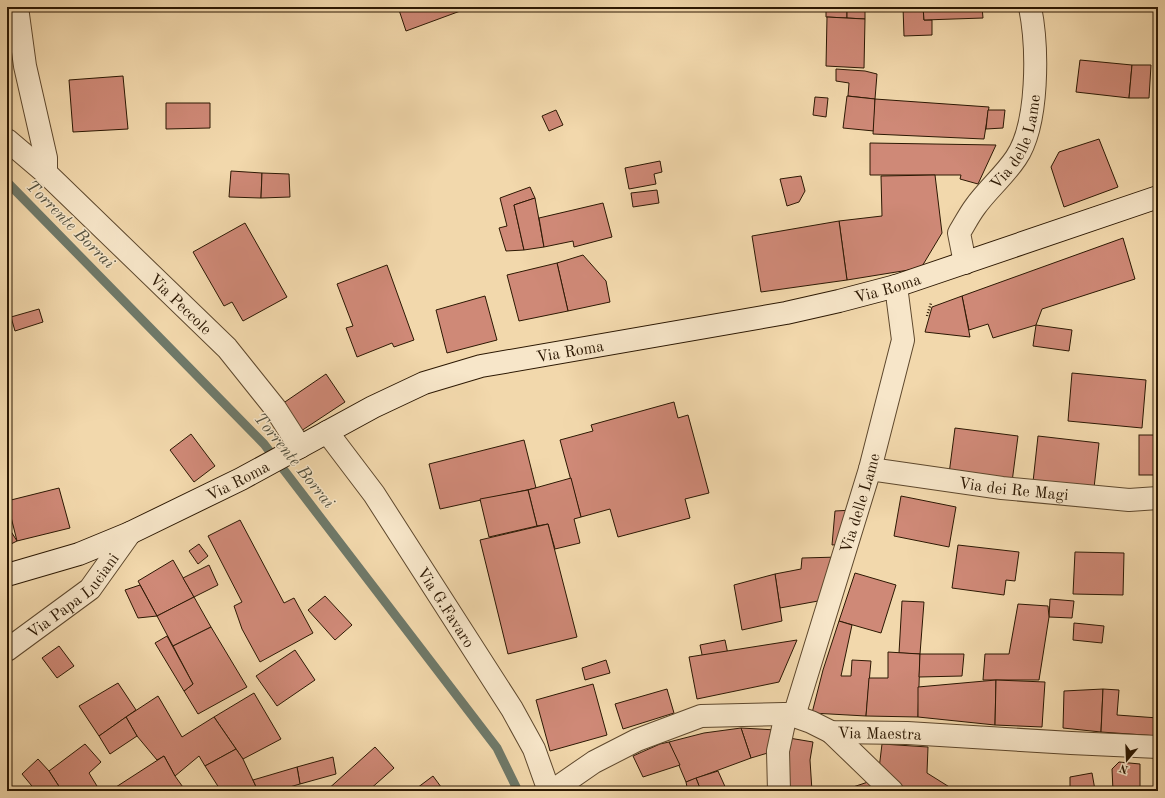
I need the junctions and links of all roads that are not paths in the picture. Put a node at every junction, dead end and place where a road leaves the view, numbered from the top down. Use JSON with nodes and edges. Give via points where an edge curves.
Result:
{"nodes":[{"id":1,"x":17,"y":7,"type":"edge"},
{"id":2,"x":1030,"y":7,"type":"edge"},
{"id":3,"x":7,"y":140,"type":"edge"},
{"id":4,"x":46,"y":173,"type":"junction"},
{"id":5,"x":1158,"y":197,"type":"edge"},
{"id":6,"x":964,"y":263,"type":"junction"},
{"id":7,"x":896,"y":286,"type":"junction"},
{"id":8,"x":326,"y":432,"type":"junction"},
{"id":9,"x":296,"y":450,"type":"junction"},
{"id":10,"x":870,"y":469,"type":"junction"},
{"id":11,"x":1158,"y":498,"type":"edge"},
{"id":12,"x":130,"y":533,"type":"junction"},
{"id":13,"x":7,"y":575,"type":"edge"},
{"id":14,"x":7,"y":650,"type":"edge"},
{"id":15,"x":790,"y":715,"type":"junction"},
{"id":16,"x":831,"y":732,"type":"junction"},
{"id":17,"x":1158,"y":747,"type":"edge"},
{"id":18,"x":551,"y":791,"type":"edge"},
{"id":19,"x":779,"y":791,"type":"edge"},
{"id":20,"x":892,"y":791,"type":"edge"}],
"edges":[{"from":1,"to":4,"type":"street","via":[[25,66],[46,158]]},
{"from":2,"to":6,"type":"street","name":"Via delle Lame","via":[[1034,31],[1034,79],[1029,132],[1016,158],[974,207],[959,233]]},
{"from":3,"to":4,"type":"street","name":"Via Peccole"},
{"from":4,"to":9,"type":"street","name":"Via Peccole","via":[[227,348],[275,408]]},
{"from":5,"to":6,"type":"street","name":"Via Roma"},
{"from":6,"to":7,"type":"street","name":"Via Roma"},
{"from":7,"to":8,"type":"street","name":"Via Roma","via":[[786,313],[481,366],[424,383]]},
{"from":7,"to":10,"type":"street","name":"Via delle Lame","via":[[903,340]]},
{"from":8,"to":9,"type":"street","name":"Via Roma"},
{"from":8,"to":18,"type":"street","name":"Via G.Favaro","via":[[374,494],[512,709],[534,748]]},
{"from":9,"to":12,"type":"street","name":"Via Roma","via":[[241,480]]},
{"from":10,"to":11,"type":"street","name":"Via dei Re Magi","via":[[1002,488],[1129,500]]},
{"from":10,"to":15,"type":"street","name":"Via delle Lame"},
{"from":12,"to":13,"type":"street","name":"Via Roma","via":[[79,554]]},
{"from":12,"to":14,"type":"street","name":"Via Papa Luciani","via":[[90,588]]},
{"from":15,"to":16,"type":"street","name":"Via Maestra"},
{"from":15,"to":18,"type":"street","name":"Via Maestra","via":[[701,716],[637,740],[594,762]]},
{"from":15,"to":19,"type":"street","name":"Via delle Lame","via":[[778,751]]},
{"from":16,"to":17,"type":"street","name":"Via Maestra","via":[[907,733]]},
{"from":16,"to":20,"type":"street"}]}
